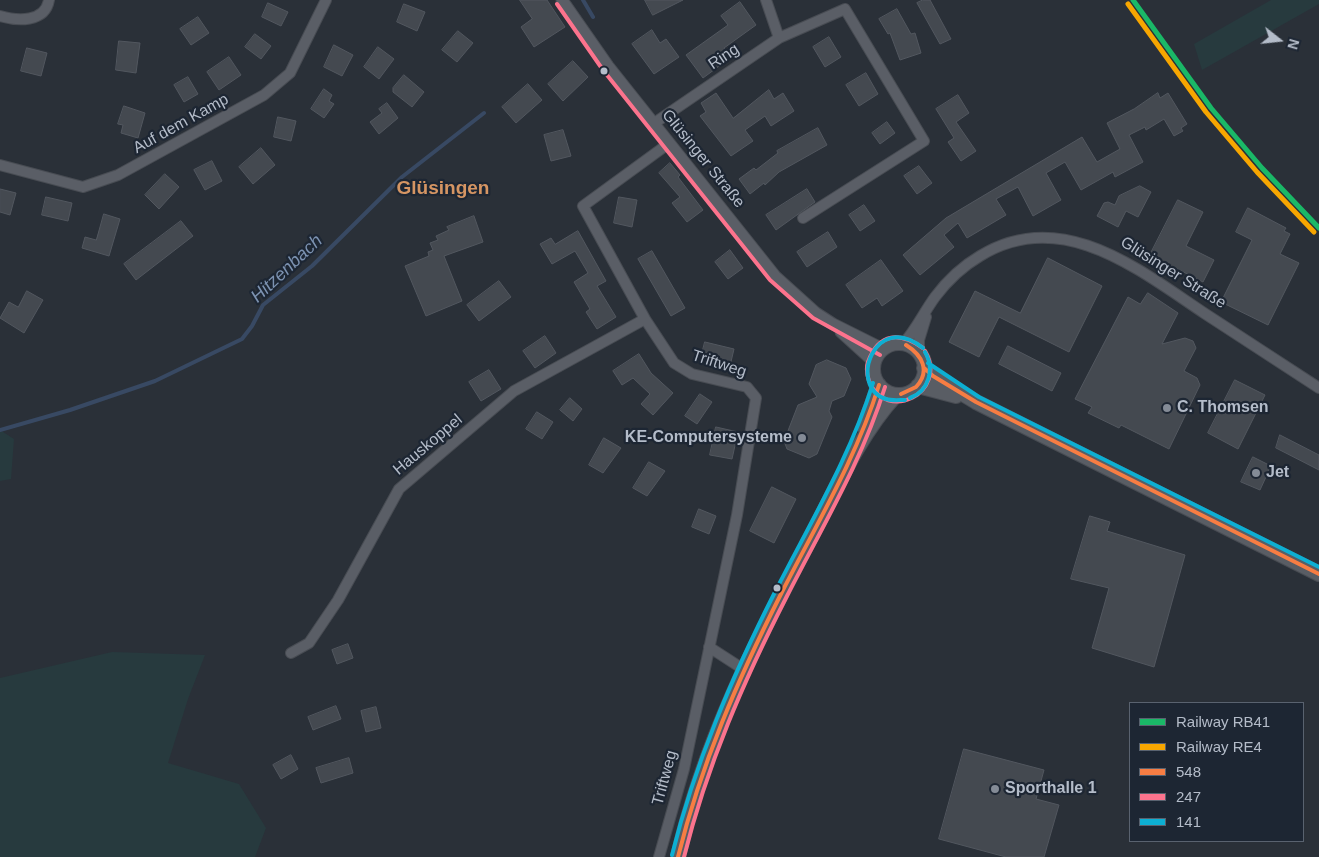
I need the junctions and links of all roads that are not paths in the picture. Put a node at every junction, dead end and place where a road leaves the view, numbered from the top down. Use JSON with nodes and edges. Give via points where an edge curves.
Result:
{"nodes":[{"id":1,"x":49,"y":0,"type":"edge"},
{"id":2,"x":326,"y":0,"type":"edge"},
{"id":3,"x":562,"y":0,"type":"edge"},
{"id":4,"x":766,"y":0,"type":"edge"},
{"id":5,"x":0,"y":16,"type":"edge"},
{"id":6,"x":779,"y":38,"type":"junction"},
{"id":7,"x":653,"y":124,"type":"junction"},
{"id":8,"x":668,"y":144,"type":"junction"},
{"id":9,"x":0,"y":164,"type":"edge"},
{"id":10,"x":803,"y":218,"type":"dead end"},
{"id":11,"x":928,"y":308,"type":"junction"},
{"id":12,"x":645,"y":319,"type":"junction"},
{"id":13,"x":833,"y":324,"type":"junction"},
{"id":14,"x":902,"y":344,"type":"junction"},
{"id":15,"x":883,"y":348,"type":"junction"},
{"id":16,"x":919,"y":353,"type":"junction"},
{"id":17,"x":874,"y":362,"type":"junction"},
{"id":18,"x":924,"y":368,"type":"junction"},
{"id":19,"x":879,"y":386,"type":"junction"},
{"id":20,"x":918,"y":386,"type":"junction"},
{"id":21,"x":1319,"y":388,"type":"edge"},
{"id":22,"x":896,"y":395,"type":"junction"},
{"id":23,"x":976,"y":402,"type":"junction"},
{"id":24,"x":850,"y":462,"type":"junction"},
{"id":25,"x":1319,"y":574,"type":"edge"},
{"id":26,"x":709,"y":647,"type":"junction"},
{"id":27,"x":291,"y":653,"type":"dead end"},
{"id":28,"x":743,"y":669,"type":"junction"},
{"id":29,"x":659,"y":857,"type":"edge"},
{"id":30,"x":678,"y":857,"type":"edge"}],
"edges":[{"from":1,"to":5,"type":"street","via":[[49,4],[34,18],[15,20]]},
{"from":2,"to":9,"type":"street","name":"Auf dem Kamp","via":[[290,73],[264,95],[118,175],[83,187]]},
{"from":3,"to":7,"type":"street","name":"Glüsinger Straße"},
{"from":4,"to":6,"type":"street"},
{"from":6,"to":7,"type":"street","name":"Ring"},
{"from":6,"to":10,"type":"street","name":"Ring","via":[[845,10],[924,141]]},
{"from":7,"to":8,"type":"street","name":"Glüsinger Straße"},
{"from":8,"to":12,"type":"street","name":"Triftweg","via":[[583,206]]},
{"from":8,"to":13,"type":"street","name":"Glüsinger Straße","via":[[775,276]]},
{"from":11,"to":14,"type":"street","name":"Glüsinger Straße"},
{"from":11,"to":16,"type":"street","name":"Glüsinger Straße"},
{"from":11,"to":21,"type":"street","name":"Glüsinger Straße","via":[[960,270],[996,248],[1036,238],[1077,242],[1121,259]]},
{"from":12,"to":26,"type":"street","name":"Triftweg","via":[[674,363],[692,374],[747,387],[756,398]]},
{"from":12,"to":27,"type":"street","name":"Hauskoppel","via":[[514,391],[399,489],[338,600],[309,643]]},
{"from":13,"to":15,"type":"street","name":"Glüsinger Straße"},
{"from":13,"to":17,"type":"street","name":"Glüsinger Straße"},
{"from":14,"to":15,"type":"main road"},
{"from":14,"to":16,"type":"main road"},
{"from":15,"to":17,"type":"main road"},
{"from":16,"to":18,"type":"main road","name":"Glüsinger Straße"},
{"from":17,"to":19,"type":"main road","via":[[873,370]]},
{"from":18,"to":20,"type":"main road"},
{"from":18,"to":23,"type":"main road"},
{"from":19,"to":22,"type":"main road"},
{"from":19,"to":24,"type":"main road"},
{"from":20,"to":22,"type":"main road"},
{"from":20,"to":23,"type":"main road"},
{"from":22,"to":24,"type":"main road","via":[[883,409]]},
{"from":23,"to":25,"type":"main road"},
{"from":24,"to":28,"type":"main road"},
{"from":26,"to":28,"type":"street"},
{"from":26,"to":29,"type":"street","name":"Triftweg","via":[[684,769]]},
{"from":28,"to":30,"type":"main road","via":[[701,771]]}]}
